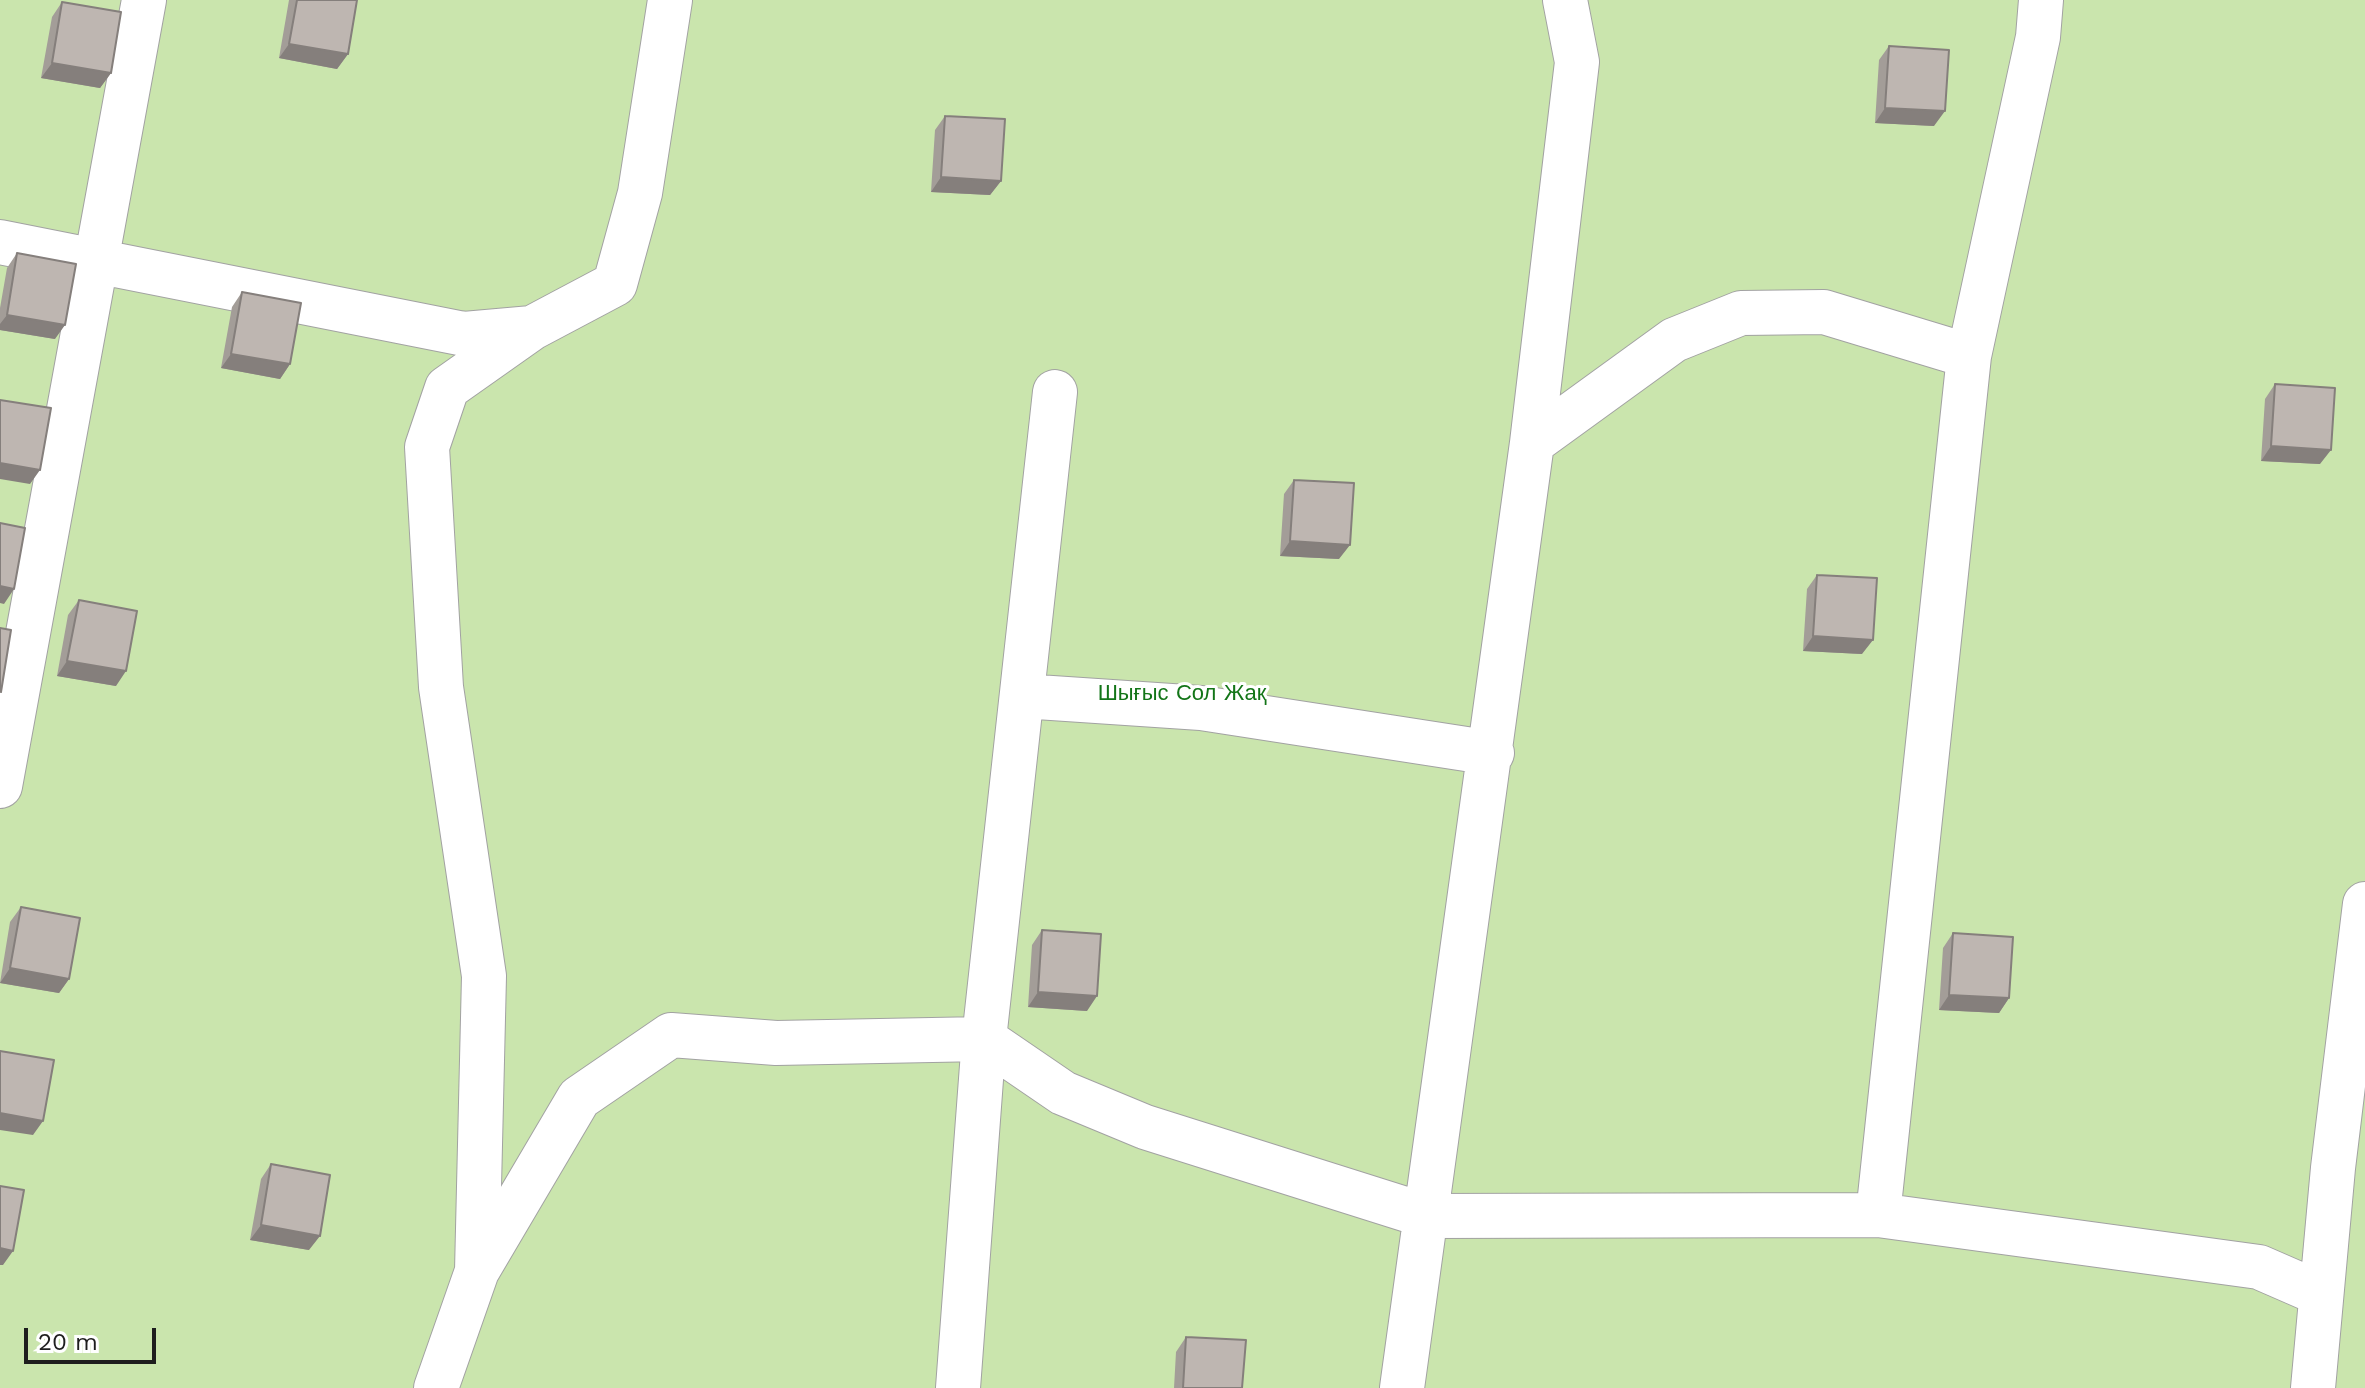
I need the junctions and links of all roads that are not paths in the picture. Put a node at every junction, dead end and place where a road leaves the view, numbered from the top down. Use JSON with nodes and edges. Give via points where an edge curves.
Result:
{"nodes":[{"id":1,"x":144,"y":0,"type":"edge"},
{"id":2,"x":670,"y":0,"type":"edge"},
{"id":3,"x":1565,"y":0,"type":"edge"},
{"id":4,"x":2041,"y":0,"type":"edge"},
{"id":5,"x":0,"y":242,"type":"edge"},
{"id":6,"x":97,"y":259,"type":"junction"},
{"id":7,"x":532,"y":328,"type":"junction"},
{"id":8,"x":1969,"y":356,"type":"junction"},
{"id":9,"x":1055,"y":392,"type":"dead end"},
{"id":10,"x":1532,"y":443,"type":"junction"},
{"id":11,"x":1022,"y":696,"type":"junction"},
{"id":12,"x":1492,"y":753,"type":"junction"},
{"id":13,"x":0,"y":786,"type":"edge"},
{"id":14,"x":2365,"y":904,"type":"edge"},
{"id":15,"x":984,"y":1039,"type":"junction"},
{"id":16,"x":1878,"y":1215,"type":"junction"},
{"id":17,"x":1427,"y":1216,"type":"junction"},
{"id":18,"x":477,"y":1271,"type":"junction"},
{"id":19,"x":2321,"y":1294,"type":"junction"},
{"id":20,"x":436,"y":1388,"type":"edge"},
{"id":21,"x":958,"y":1388,"type":"edge"},
{"id":22,"x":1402,"y":1388,"type":"edge"},
{"id":23,"x":2313,"y":1388,"type":"edge"}],
"edges":[{"from":1,"to":6,"type":"street"},
{"from":2,"to":7,"type":"street","via":[[640,193],[615,284]]},
{"from":3,"to":10,"type":"street","via":[[1577,62]]},
{"from":4,"to":8,"type":"street","via":[[2038,37]]},
{"from":5,"to":6,"type":"street"},
{"from":6,"to":7,"type":"street","via":[[464,334]]},
{"from":6,"to":13,"type":"street"},
{"from":7,"to":18,"type":"street","via":[[447,388],[427,447],[441,687],[484,976]]},
{"from":8,"to":10,"type":"street","via":[[1824,312],[1741,313],[1674,340]]},
{"from":8,"to":16,"type":"street"},
{"from":9,"to":11,"type":"street"},
{"from":10,"to":12,"type":"street"},
{"from":11,"to":12,"type":"street","via":[[1201,708]]},
{"from":11,"to":15,"type":"street"},
{"from":12,"to":17,"type":"street"},
{"from":14,"to":19,"type":"street"},
{"from":15,"to":17,"type":"street","via":[[1063,1093],[1145,1127]]},
{"from":15,"to":18,"type":"street","via":[[776,1043],[671,1035],[579,1098]]},
{"from":15,"to":21,"type":"street"},
{"from":16,"to":17,"type":"street"},
{"from":16,"to":19,"type":"street","via":[[2259,1267]]},
{"from":17,"to":22,"type":"street"},
{"from":18,"to":20,"type":"street"},
{"from":19,"to":23,"type":"street"}]}
